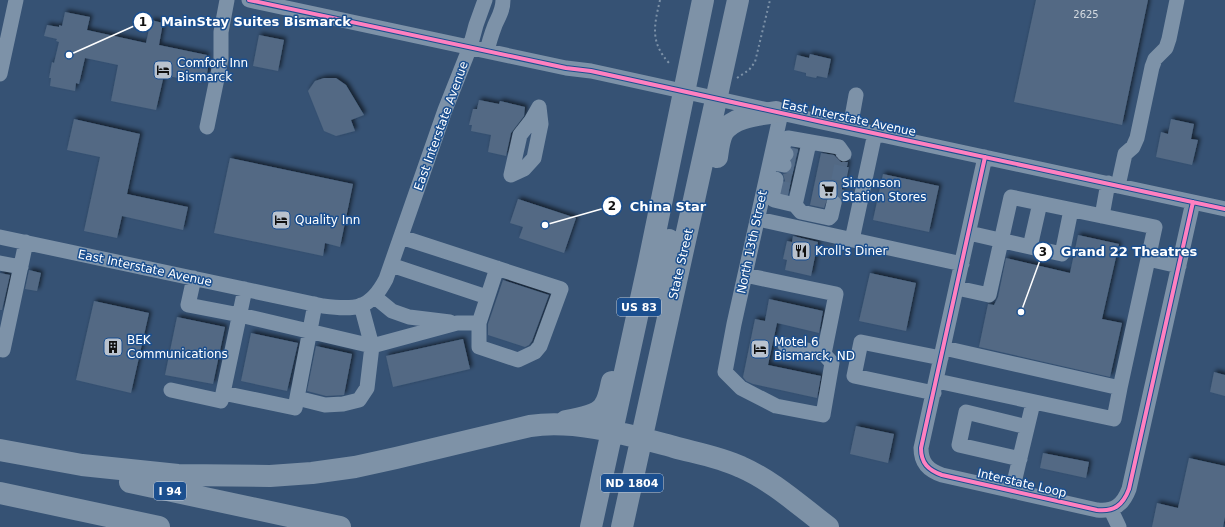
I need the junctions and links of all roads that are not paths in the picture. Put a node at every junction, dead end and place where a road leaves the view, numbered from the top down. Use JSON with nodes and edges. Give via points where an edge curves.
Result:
{"nodes":[{"id":1,"x":16,"y":0,"type":"edge"},
{"id":2,"x":227,"y":0,"type":"edge"},
{"id":3,"x":249,"y":0,"type":"edge"},
{"id":4,"x":485,"y":0,"type":"edge"},
{"id":5,"x":503,"y":0,"type":"edge"},
{"id":6,"x":703,"y":0,"type":"edge"},
{"id":7,"x":716,"y":0,"type":"edge"},
{"id":8,"x":1177,"y":0,"type":"edge"},
{"id":9,"x":738,"y":1,"type":"edge"},
{"id":10,"x":470,"y":47,"type":"junction"},
{"id":11,"x":487,"y":51,"type":"junction"},
{"id":12,"x":0,"y":74,"type":"edge"},
{"id":13,"x":685,"y":91,"type":"junction"},
{"id":14,"x":856,"y":95,"type":"dead end"},
{"id":15,"x":717,"y":99,"type":"junction"},
{"id":16,"x":539,"y":107,"type":"dead end"},
{"id":17,"x":778,"y":112,"type":"junction"},
{"id":18,"x":822,"y":122,"type":"junction"},
{"id":19,"x":207,"y":127,"type":"dead end"},
{"id":20,"x":845,"y":127,"type":"junction"},
{"id":21,"x":875,"y":133,"type":"junction"},
{"id":22,"x":674,"y":140,"type":"junction"},
{"id":23,"x":813,"y":143,"type":"junction"},
{"id":24,"x":985,"y":157,"type":"junction"},
{"id":25,"x":518,"y":172,"type":"dead end"},
{"id":26,"x":788,"y":173,"type":"junction"},
{"id":27,"x":1113,"y":185,"type":"junction"},
{"id":28,"x":1193,"y":202,"type":"junction"},
{"id":29,"x":834,"y":203,"type":"tunnel mouth"},
{"id":30,"x":1040,"y":203,"type":"junction"},
{"id":31,"x":1225,"y":209,"type":"edge"},
{"id":32,"x":1070,"y":210,"type":"junction"},
{"id":33,"x":1102,"y":216,"type":"junction"},
{"id":34,"x":758,"y":219,"type":"junction"},
{"id":35,"x":969,"y":233,"type":"junction"},
{"id":36,"x":0,"y":237,"type":"edge"},
{"id":37,"x":401,"y":237,"type":"junction"},
{"id":38,"x":852,"y":240,"type":"junction"},
{"id":39,"x":1002,"y":240,"type":"junction"},
{"id":40,"x":26,"y":242,"type":"junction"},
{"id":41,"x":1030,"y":247,"type":"junction"},
{"id":42,"x":1148,"y":259,"type":"junction"},
{"id":43,"x":0,"y":263,"type":"edge"},
{"id":44,"x":962,"y":264,"type":"junction"},
{"id":45,"x":391,"y":265,"type":"junction"},
{"id":46,"x":1179,"y":266,"type":"junction"},
{"id":47,"x":21,"y":267,"type":"junction"},
{"id":48,"x":497,"y":268,"type":"junction"},
{"id":49,"x":745,"y":274,"type":"junction"},
{"id":50,"x":194,"y":278,"type":"junction"},
{"id":51,"x":957,"y":288,"type":"junction"},
{"id":52,"x":245,"y":289,"type":"junction"},
{"id":53,"x":375,"y":297,"type":"junction"},
{"id":54,"x":487,"y":297,"type":"junction"},
{"id":55,"x":315,"y":304,"type":"junction"},
{"id":56,"x":362,"y":305,"type":"junction"},
{"id":57,"x":240,"y":315,"type":"junction"},
{"id":58,"x":457,"y":323,"type":"junction"},
{"id":59,"x":479,"y":323,"type":"junction"},
{"id":60,"x":310,"y":331,"type":"junction"},
{"id":61,"x":785,"y":345,"type":"dead end"},
{"id":62,"x":372,"y":346,"type":"junction"},
{"id":63,"x":3,"y":350,"type":"dead end"},
{"id":64,"x":943,"y":353,"type":"junction"},
{"id":65,"x":824,"y":354,"type":"junction"},
{"id":66,"x":658,"y":364,"type":"junction"},
{"id":67,"x":935,"y":387,"type":"junction"},
{"id":68,"x":1120,"y":388,"type":"junction"},
{"id":69,"x":171,"y":390,"type":"dead end"},
{"id":70,"x":223,"y":393,"type":"junction"},
{"id":71,"x":297,"y":398,"type":"junction"},
{"id":72,"x":1033,"y":402,"type":"junction"},
{"id":73,"x":556,"y":424,"type":"junction"},
{"id":74,"x":1027,"y":427,"type":"junction"},
{"id":75,"x":611,"y":432,"type":"junction"},
{"id":76,"x":642,"y":439,"type":"junction"},
{"id":77,"x":0,"y":450,"type":"edge"},
{"id":78,"x":0,"y":454,"type":"edge"},
{"id":79,"x":1020,"y":459,"type":"junction"},
{"id":80,"x":604,"y":466,"type":"junction"},
{"id":81,"x":1012,"y":491,"type":"junction"},
{"id":82,"x":0,"y":493,"type":"edge"},
{"id":83,"x":0,"y":500,"type":"edge"},
{"id":84,"x":1111,"y":510,"type":"junction"},
{"id":85,"x":110,"y":527,"type":"edge"},
{"id":86,"x":159,"y":527,"type":"edge"},
{"id":87,"x":340,"y":527,"type":"edge"},
{"id":88,"x":591,"y":527,"type":"edge"},
{"id":89,"x":601,"y":527,"type":"edge"},
{"id":90,"x":608,"y":527,"type":"edge"},
{"id":91,"x":622,"y":527,"type":"edge"},
{"id":92,"x":828,"y":527,"type":"edge"},
{"id":93,"x":1119,"y":527,"type":"edge"}],
"edges":[{"from":1,"to":12,"type":"street"},
{"from":2,"to":19,"type":"street","via":[[221,32],[221,60]]},
{"from":3,"to":10,"type":"street"},
{"from":4,"to":10,"type":"street"},
{"from":5,"to":11,"type":"street"},
{"from":6,"to":13,"type":"highway","number":"US 83"},
{"from":7,"to":15,"type":"highway","via":[[701,81],[705,89]]},
{"from":8,"to":27,"type":"street","via":[[1166,48],[1152,67],[1137,138],[1126,154]]},
{"from":9,"to":15,"type":"highway","name":"State Street","number":"US 83"},
{"from":10,"to":11,"type":"street","name":"East Interstate Avenue"},
{"from":10,"to":37,"type":"street","name":"East Interstate Avenue"},
{"from":11,"to":13,"type":"street","name":"East Interstate Avenue"},
{"from":13,"to":15,"type":"street","name":"East Interstate Avenue"},
{"from":13,"to":22,"type":"highway","number":"US 83"},
{"from":13,"to":66,"type":"highway","via":[[694,105],[694,114],[663,267],[659,302]]},
{"from":14,"to":20,"type":"street"},
{"from":15,"to":17,"type":"street","name":"East Interstate Avenue"},
{"from":15,"to":66,"type":"highway","name":"State Street","number":"US 83"},
{"from":16,"to":25,"type":"street","via":[[520,136]]},
{"from":17,"to":18,"type":"street","name":"East Interstate Avenue"},
{"from":17,"to":26,"type":"street","name":"North 13th Street"},
{"from":17,"to":66,"type":"highway","via":[[742,119],[731,124],[723,133],[684,301]]},
{"from":18,"to":20,"type":"street","name":"East Interstate Avenue"},
{"from":18,"to":23,"type":"street"},
{"from":20,"to":21,"type":"street","name":"East Interstate Avenue"},
{"from":20,"to":23,"type":"street","via":[[841,151]]},
{"from":21,"to":24,"type":"street","name":"East Interstate Avenue"},
{"from":21,"to":38,"type":"street"},
{"from":22,"to":73,"type":"highway","via":[[660,165],[610,394],[603,407],[592,414]]},
{"from":22,"to":75,"type":"highway","number":"US 83"},
{"from":23,"to":26,"type":"street"},
{"from":23,"to":26,"type":"street","via":[[788,138],[785,140]]},
{"from":24,"to":27,"type":"street","name":"East Interstate Avenue"},
{"from":24,"to":35,"type":"street","name":"Interstate Loop"},
{"from":26,"to":29,"type":"street","via":[[801,212],[829,218]]},
{"from":26,"to":34,"type":"street","name":"North 13th Street"},
{"from":27,"to":28,"type":"street","name":"East Interstate Avenue"},
{"from":27,"to":33,"type":"street"},
{"from":28,"to":31,"type":"street","name":"East Interstate Avenue"},
{"from":28,"to":46,"type":"street"},
{"from":30,"to":32,"type":"street"},
{"from":30,"to":39,"type":"street","via":[[1011,197]]},
{"from":30,"to":41,"type":"street"},
{"from":32,"to":33,"type":"street"},
{"from":32,"to":41,"type":"street","via":[[1062,254]]},
{"from":33,"to":42,"type":"street","via":[[1155,227]]},
{"from":34,"to":38,"type":"street"},
{"from":34,"to":49,"type":"street","name":"North 13th Street"},
{"from":35,"to":39,"type":"street"},
{"from":35,"to":44,"type":"street","name":"Interstate Loop"},
{"from":36,"to":40,"type":"street","name":"East Interstate Avenue"},
{"from":37,"to":45,"type":"street","name":"East Interstate Avenue"},
{"from":37,"to":48,"type":"street"},
{"from":38,"to":44,"type":"street"},
{"from":39,"to":41,"type":"street"},
{"from":39,"to":51,"type":"street","via":[[989,295]]},
{"from":40,"to":47,"type":"street"},
{"from":40,"to":50,"type":"street","name":"East Interstate Avenue"},
{"from":42,"to":46,"type":"street"},
{"from":42,"to":68,"type":"street"},
{"from":43,"to":47,"type":"street"},
{"from":44,"to":51,"type":"street","name":"Interstate Loop"},
{"from":45,"to":53,"type":"street","name":"East Interstate Avenue"},
{"from":45,"to":54,"type":"street"},
{"from":46,"to":84,"type":"street","via":[[1129,489],[1122,502]]},
{"from":47,"to":63,"type":"street"},
{"from":48,"to":54,"type":"street"},
{"from":48,"to":59,"type":"street","via":[[561,289],[540,346],[518,360],[479,347]]},
{"from":49,"to":65,"type":"street","via":[[836,294]]},
{"from":49,"to":65,"type":"street","name":"North 13th Street","via":[[725,372],[741,388],[776,406],[823,415],[832,363]]},
{"from":50,"to":52,"type":"street","name":"East Interstate Avenue"},
{"from":50,"to":57,"type":"street","via":[[188,305]]},
{"from":51,"to":64,"type":"street","name":"Interstate Loop"},
{"from":52,"to":55,"type":"street","name":"East Interstate Avenue"},
{"from":52,"to":57,"type":"street"},
{"from":53,"to":56,"type":"street","name":"East Interstate Avenue"},
{"from":53,"to":58,"type":"street","via":[[392,312],[409,317]]},
{"from":54,"to":59,"type":"street"},
{"from":55,"to":56,"type":"street","name":"East Interstate Avenue","via":[[345,308]]},
{"from":55,"to":60,"type":"street"},
{"from":56,"to":62,"type":"street"},
{"from":57,"to":60,"type":"street"},
{"from":57,"to":70,"type":"street"},
{"from":58,"to":59,"type":"street"},
{"from":58,"to":62,"type":"street"},
{"from":60,"to":62,"type":"street"},
{"from":60,"to":71,"type":"street"},
{"from":61,"to":65,"type":"street"},
{"from":62,"to":71,"type":"street","via":[[367,388],[359,400],[325,405]]},
{"from":64,"to":67,"type":"street","name":"Interstate Loop"},
{"from":64,"to":67,"type":"street","via":[[861,342],[854,376]]},
{"from":64,"to":68,"type":"street"},
{"from":66,"to":76,"type":"highway","name":"State Street","number":"US 83"},
{"from":67,"to":72,"type":"street"},
{"from":67,"to":81,"type":"street","name":"Interstate Loop","via":[[921,448],[926,466],[942,475]]},
{"from":68,"to":72,"type":"street","via":[[1114,419]]},
{"from":69,"to":70,"type":"street","via":[[221,401]]},
{"from":70,"to":71,"type":"street","via":[[295,408]]},
{"from":72,"to":74,"type":"street"},
{"from":73,"to":75,"type":"highway"},
{"from":73,"to":77,"type":"highway","via":[[530,426],[355,467],[270,476],[178,475],[82,465]]},
{"from":74,"to":79,"type":"street"},
{"from":74,"to":79,"type":"street","via":[[966,412],[959,445]]},
{"from":75,"to":76,"type":"highway"},
{"from":75,"to":80,"type":"highway","number":"US 83"},
{"from":75,"to":90,"type":"highway","via":[[621,457],[621,468]]},
{"from":76,"to":91,"type":"highway","name":"State Street","number":"ND 1804"},
{"from":76,"to":92,"type":"highway","via":[[741,467],[778,489]]},
{"from":78,"to":87,"type":"highway","number":"I 94"},
{"from":79,"to":81,"type":"street"},
{"from":80,"to":88,"type":"highway","number":"US 83"},
{"from":80,"to":89,"type":"highway","via":[[608,479]]},
{"from":81,"to":84,"type":"street","name":"Interstate Loop","via":[[1097,510]]},
{"from":82,"to":86,"type":"highway"},
{"from":83,"to":85,"type":"highway"},
{"from":84,"to":93,"type":"street"}]}
